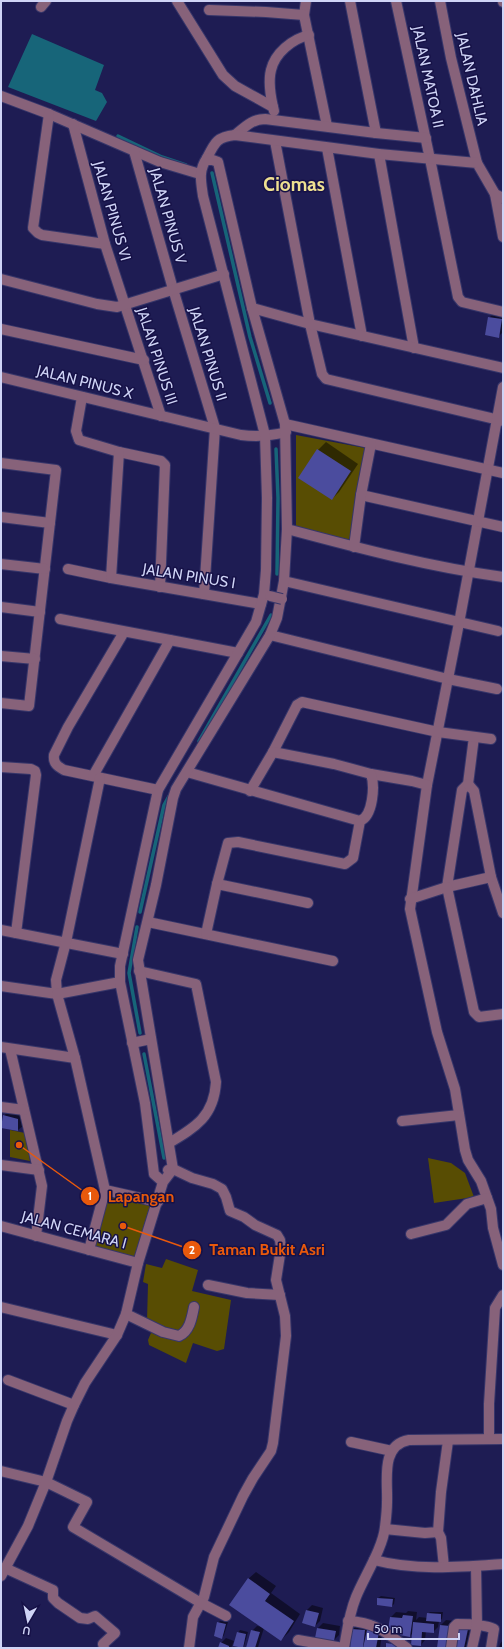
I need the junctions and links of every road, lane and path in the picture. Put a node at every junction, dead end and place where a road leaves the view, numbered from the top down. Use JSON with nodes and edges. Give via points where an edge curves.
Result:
{"nodes":[{"id":1,"x":177,"y":1,"type":"edge"},
{"id":2,"x":306,"y":1,"type":"edge"},
{"id":3,"x":350,"y":1,"type":"edge"},
{"id":4,"x":396,"y":1,"type":"edge"},
{"id":5,"x":440,"y":1,"type":"edge"},
{"id":6,"x":209,"y":10,"type":"dead end"},
{"id":7,"x":304,"y":15,"type":"junction"},
{"id":8,"x":309,"y":35,"type":"junction"},
{"id":9,"x":1,"y":96,"type":"edge"},
{"id":10,"x":273,"y":107,"type":"junction"},
{"id":11,"x":49,"y":114,"type":"junction"},
{"id":12,"x":277,"y":121,"type":"junction"},
{"id":13,"x":73,"y":124,"type":"junction"},
{"id":14,"x":327,"y":126,"type":"junction"},
{"id":15,"x":376,"y":134,"type":"junction"},
{"id":16,"x":235,"y":135,"type":"junction"},
{"id":17,"x":426,"y":138,"type":"junction"},
{"id":18,"x":275,"y":141,"type":"junction"},
{"id":19,"x":327,"y":148,"type":"junction"},
{"id":20,"x":134,"y":151,"type":"junction"},
{"id":21,"x":379,"y":154,"type":"junction"},
{"id":22,"x":207,"y":158,"type":"junction"},
{"id":23,"x":430,"y":159,"type":"junction"},
{"id":24,"x":477,"y":163,"type":"junction"},
{"id":25,"x":200,"y":174,"type":"junction"},
{"id":26,"x":501,"y":197,"type":"edge"},
{"id":27,"x":503,"y":237,"type":"edge"},
{"id":28,"x":105,"y":244,"type":"junction"},
{"id":29,"x":224,"y":274,"type":"junction"},
{"id":30,"x":1,"y":279,"type":"edge"},
{"id":31,"x":173,"y":290,"type":"junction"},
{"id":32,"x":125,"y":305,"type":"junction"},
{"id":33,"x":252,"y":308,"type":"junction"},
{"id":34,"x":503,"y":312,"type":"edge"},
{"id":35,"x":310,"y":324,"type":"junction"},
{"id":36,"x":1,"y":329,"type":"edge"},
{"id":37,"x":362,"y":336,"type":"junction"},
{"id":38,"x":414,"y":348,"type":"junction"},
{"id":39,"x":144,"y":360,"type":"junction"},
{"id":40,"x":503,"y":368,"type":"edge"},
{"id":41,"x":1,"y":377,"type":"edge"},
{"id":42,"x":503,"y":387,"type":"edge"},
{"id":43,"x":82,"y":397,"type":"junction"},
{"id":44,"x":161,"y":416,"type":"junction"},
{"id":45,"x":500,"y":421,"type":"edge"},
{"id":46,"x":215,"y":428,"type":"junction"},
{"id":47,"x":278,"y":432,"type":"junction"},
{"id":48,"x":371,"y":444,"type":"junction"},
{"id":49,"x":119,"y":452,"type":"junction"},
{"id":50,"x":1,"y":463,"type":"edge"},
{"id":51,"x":488,"y":471,"type":"junction"},
{"id":52,"x":503,"y":473,"type":"edge"},
{"id":53,"x":361,"y":495,"type":"junction"},
{"id":54,"x":1,"y":517,"type":"edge"},
{"id":55,"x":478,"y":522,"type":"junction"},
{"id":56,"x":50,"y":523,"type":"junction"},
{"id":57,"x":503,"y":527,"type":"edge"},
{"id":58,"x":287,"y":528,"type":"junction"},
{"id":59,"x":354,"y":547,"type":"junction"},
{"id":60,"x":1,"y":564,"type":"edge"},
{"id":61,"x":44,"y":569,"type":"junction"},
{"id":62,"x":68,"y":569,"type":"dead end"},
{"id":63,"x":468,"y":572,"type":"junction"},
{"id":64,"x":503,"y":577,"type":"edge"},
{"id":65,"x":111,"y":578,"type":"junction"},
{"id":66,"x":284,"y":581,"type":"junction"},
{"id":67,"x":160,"y":587,"type":"junction"},
{"id":68,"x":204,"y":594,"type":"junction"},
{"id":69,"x":282,"y":597,"type":"junction"},
{"id":70,"x":265,"y":598,"type":"junction"},
{"id":71,"x":1,"y":607,"type":"edge"},
{"id":72,"x":40,"y":612,"type":"junction"},
{"id":73,"x":60,"y":619,"type":"dead end"},
{"id":74,"x":460,"y":623,"type":"junction"},
{"id":75,"x":498,"y":631,"type":"dead end"},
{"id":76,"x":124,"y":632,"type":"junction"},
{"id":77,"x":270,"y":635,"type":"junction"},
{"id":78,"x":170,"y":640,"type":"junction"},
{"id":79,"x":238,"y":653,"type":"junction"},
{"id":80,"x":1,"y":656,"type":"edge"},
{"id":81,"x":35,"y":659,"type":"junction"},
{"id":82,"x":448,"y":679,"type":"junction"},
{"id":83,"x":497,"y":689,"type":"dead end"},
{"id":84,"x":1,"y":703,"type":"edge"},
{"id":85,"x":438,"y":732,"type":"junction"},
{"id":86,"x":474,"y":737,"type":"junction"},
{"id":87,"x":491,"y":739,"type":"dead end"},
{"id":88,"x":273,"y":752,"type":"junction"},
{"id":89,"x":1,"y":767,"type":"edge"},
{"id":90,"x":187,"y":772,"type":"junction"},
{"id":91,"x":371,"y":774,"type":"junction"},
{"id":92,"x":96,"y":777,"type":"junction"},
{"id":93,"x":420,"y":783,"type":"junction"},
{"id":94,"x":468,"y":784,"type":"junction"},
{"id":95,"x":158,"y":790,"type":"junction"},
{"id":96,"x":250,"y":791,"type":"junction"},
{"id":97,"x":360,"y":821,"type":"junction"},
{"id":98,"x":491,"y":877,"type":"junction"},
{"id":99,"x":217,"y":884,"type":"junction"},
{"id":100,"x":447,"y":887,"type":"junction"},
{"id":101,"x":410,"y":899,"type":"junction"},
{"id":102,"x":308,"y":904,"type":"dead end"},
{"id":103,"x":503,"y":913,"type":"edge"},
{"id":104,"x":148,"y":922,"type":"junction"},
{"id":105,"x":1,"y":930,"type":"edge"},
{"id":106,"x":16,"y":933,"type":"junction"},
{"id":107,"x":206,"y":934,"type":"junction"},
{"id":108,"x":66,"y":942,"type":"junction"},
{"id":109,"x":123,"y":954,"type":"junction"},
{"id":110,"x":334,"y":961,"type":"dead end"},
{"id":111,"x":139,"y":971,"type":"junction"},
{"id":112,"x":120,"y":982,"type":"junction"},
{"id":113,"x":1,"y":986,"type":"edge"},
{"id":114,"x":57,"y":994,"type":"junction"},
{"id":115,"x":503,"y":1014,"type":"edge"},
{"id":116,"x":142,"y":1041,"type":"junction"},
{"id":117,"x":5,"y":1048,"type":"edge"},
{"id":118,"x":75,"y":1058,"type":"junction"},
{"id":119,"x":1,"y":1107,"type":"edge"},
{"id":120,"x":24,"y":1110,"type":"junction"},
{"id":121,"x":459,"y":1115,"type":"junction"},
{"id":122,"x":402,"y":1122,"type":"dead end"},
{"id":123,"x":169,"y":1143,"type":"junction"},
{"id":124,"x":1,"y":1165,"type":"edge"},
{"id":125,"x":173,"y":1169,"type":"junction"},
{"id":126,"x":39,"y":1170,"type":"junction"},
{"id":127,"x":154,"y":1174,"type":"junction"},
{"id":128,"x":163,"y":1182,"type":"junction"},
{"id":129,"x":105,"y":1190,"type":"junction"},
{"id":130,"x":487,"y":1198,"type":"junction"},
{"id":131,"x":158,"y":1202,"type":"junction"},
{"id":132,"x":1,"y":1226,"type":"edge"},
{"id":133,"x":411,"y":1234,"type":"dead end"},
{"id":134,"x":36,"y":1236,"type":"junction"},
{"id":135,"x":89,"y":1250,"type":"junction"},
{"id":136,"x":138,"y":1263,"type":"junction"},
{"id":137,"x":503,"y":1265,"type":"edge"},
{"id":138,"x":208,"y":1285,"type":"dead end"},
{"id":139,"x":280,"y":1295,"type":"junction"},
{"id":140,"x":503,"y":1295,"type":"edge"},
{"id":141,"x":1,"y":1307,"type":"edge"},
{"id":142,"x":194,"y":1307,"type":"dead end"},
{"id":143,"x":126,"y":1314,"type":"junction"},
{"id":144,"x":117,"y":1335,"type":"junction"},
{"id":145,"x":8,"y":1380,"type":"dead end"},
{"id":146,"x":74,"y":1405,"type":"junction"},
{"id":147,"x":489,"y":1439,"type":"junction"},
{"id":148,"x":503,"y":1439,"type":"edge"},
{"id":149,"x":448,"y":1441,"type":"junction"},
{"id":150,"x":351,"y":1442,"type":"dead end"},
{"id":151,"x":392,"y":1451,"type":"junction"},
{"id":152,"x":1,"y":1471,"type":"edge"},
{"id":153,"x":46,"y":1482,"type":"junction"},
{"id":154,"x":385,"y":1529,"type":"junction"},
{"id":155,"x":438,"y":1532,"type":"junction"},
{"id":156,"x":374,"y":1560,"type":"junction"},
{"id":157,"x":503,"y":1564,"type":"edge"},
{"id":158,"x":444,"y":1566,"type":"junction"},
{"id":159,"x":476,"y":1566,"type":"junction"},
{"id":160,"x":3,"y":1572,"type":"edge"},
{"id":161,"x":201,"y":1604,"type":"junction"},
{"id":162,"x":226,"y":1616,"type":"dead end"},
{"id":163,"x":348,"y":1621,"type":"junction"},
{"id":164,"x":476,"y":1626,"type":"junction"},
{"id":165,"x":298,"y":1640,"type":"dead end"},
{"id":166,"x":104,"y":1648,"type":"edge"},
{"id":167,"x":189,"y":1648,"type":"edge"},
{"id":168,"x":344,"y":1648,"type":"edge"},
{"id":169,"x":407,"y":1648,"type":"edge"},
{"id":170,"x":451,"y":1648,"type":"edge"},
{"id":171,"x":472,"y":1648,"type":"edge"},
{"id":172,"x":491,"y":1648,"type":"edge"}],
"edges":[{"from":1,"to":10,"type":"street","via":[[222,75],[235,86]]},
{"from":2,"to":7,"type":"street"},
{"from":3,"to":15,"type":"street"},
{"from":4,"to":17,"type":"street","name":"JALAN MATOA II"},
{"from":5,"to":24,"type":"street","name":"JALAN DAHLIA"},
{"from":6,"to":7,"type":"street"},
{"from":7,"to":8,"type":"street"},
{"from":8,"to":10,"type":"street","via":[[295,39],[281,51],[271,68]]},
{"from":8,"to":14,"type":"street"},
{"from":9,"to":11,"type":"street"},
{"from":10,"to":12,"type":"street"},
{"from":11,"to":13,"type":"street"},
{"from":11,"to":28,"type":"street","via":[[33,228],[42,235]]},
{"from":12,"to":14,"type":"street"},
{"from":12,"to":16,"type":"street","via":[[258,119]]},
{"from":13,"to":20,"type":"street"},
{"from":13,"to":28,"type":"street","name":"JALAN PINUS VI"},
{"from":14,"to":15,"type":"street"},
{"from":15,"to":17,"type":"street"},
{"from":16,"to":18,"type":"street"},
{"from":16,"to":22,"type":"street","via":[[220,138]]},
{"from":17,"to":23,"type":"street","name":"JALAN MATOA II"},
{"from":18,"to":19,"type":"street"},
{"from":18,"to":35,"type":"street"},
{"from":19,"to":21,"type":"street"},
{"from":19,"to":37,"type":"street"},
{"from":20,"to":25,"type":"street"},
{"from":20,"to":31,"type":"street","name":"JALAN PINUS V"},
{"from":21,"to":23,"type":"street"},
{"from":21,"to":38,"type":"street"},
{"from":22,"to":25,"type":"street"},
{"from":22,"to":33,"type":"street","via":[[218,162]]},
{"from":23,"to":24,"type":"street"},
{"from":23,"to":34,"type":"street","name":"JALAN MATOA II","via":[[459,300]]},
{"from":24,"to":26,"type":"street","name":"JALAN DAHLIA"},
{"from":25,"to":29,"type":"street","via":[[203,196]]},
{"from":26,"to":27,"type":"street","name":"JALAN DAHLIA"},
{"from":28,"to":32,"type":"street","name":"JALAN PINUS VI"},
{"from":29,"to":31,"type":"street"},
{"from":29,"to":47,"type":"street"},
{"from":30,"to":32,"type":"street","via":[[102,305]]},
{"from":31,"to":32,"type":"street"},
{"from":31,"to":46,"type":"street","name":"JALAN PINUS II"},
{"from":32,"to":39,"type":"street","name":"JALAN PINUS III"},
{"from":33,"to":35,"type":"street"},
{"from":33,"to":47,"type":"street"},
{"from":35,"to":37,"type":"street"},
{"from":35,"to":45,"type":"street","via":[[322,374],[326,380]]},
{"from":36,"to":39,"type":"street"},
{"from":37,"to":38,"type":"street"},
{"from":38,"to":40,"type":"street"},
{"from":39,"to":44,"type":"street","name":"JALAN PINUS III"},
{"from":41,"to":43,"type":"street","name":"JALAN PINUS X"},
{"from":42,"to":45,"type":"street"},
{"from":43,"to":44,"type":"street","name":"JALAN PINUS X"},
{"from":43,"to":49,"type":"street","via":[[76,431],[80,440]]},
{"from":44,"to":46,"type":"street","name":"JALAN PINUS X"},
{"from":45,"to":51,"type":"street"},
{"from":46,"to":47,"type":"street","name":"JALAN PINUS X","via":[[249,436]]},
{"from":46,"to":68,"type":"street"},
{"from":47,"to":48,"type":"street","name":"JALAN PINUS X"},
{"from":47,"to":58,"type":"street"},
{"from":47,"to":70,"type":"street","via":[[267,498]]},
{"from":48,"to":51,"type":"street","name":"JALAN PINUS X"},
{"from":48,"to":53,"type":"street"},
{"from":49,"to":65,"type":"street"},
{"from":49,"to":67,"type":"street","via":[[161,461],[165,465]]},
{"from":50,"to":56,"type":"street","via":[[56,470]]},
{"from":51,"to":52,"type":"street","name":"JALAN PINUS X"},
{"from":51,"to":55,"type":"street"},
{"from":53,"to":55,"type":"street"},
{"from":53,"to":59,"type":"street"},
{"from":54,"to":56,"type":"street"},
{"from":55,"to":57,"type":"street"},
{"from":55,"to":63,"type":"street"},
{"from":56,"to":61,"type":"street"},
{"from":58,"to":59,"type":"street"},
{"from":58,"to":66,"type":"street"},
{"from":59,"to":63,"type":"street"},
{"from":60,"to":61,"type":"street"},
{"from":61,"to":72,"type":"street"},
{"from":62,"to":65,"type":"street","name":"JALAN PINUS I"},
{"from":63,"to":64,"type":"street"},
{"from":63,"to":74,"type":"street"},
{"from":65,"to":67,"type":"street","name":"JALAN PINUS I"},
{"from":66,"to":69,"type":"street"},
{"from":66,"to":74,"type":"street"},
{"from":67,"to":68,"type":"street","name":"JALAN PINUS I"},
{"from":68,"to":70,"type":"street","name":"JALAN PINUS I"},
{"from":69,"to":70,"type":"street","name":"JALAN PINUS I","bridge":true},
{"from":69,"to":77,"type":"street"},
{"from":70,"to":79,"type":"street","via":[[256,622]]},
{"from":71,"to":72,"type":"street"},
{"from":72,"to":81,"type":"street"},
{"from":73,"to":76,"type":"street"},
{"from":74,"to":75,"type":"street"},
{"from":74,"to":82,"type":"street"},
{"from":76,"to":78,"type":"street"},
{"from":76,"to":92,"type":"street","via":[[54,755],[58,766],[64,770]]},
{"from":77,"to":82,"type":"street"},
{"from":77,"to":90,"type":"street"},
{"from":78,"to":79,"type":"street"},
{"from":78,"to":92,"type":"street"},
{"from":79,"to":95,"type":"street"},
{"from":80,"to":81,"type":"street"},
{"from":81,"to":84,"type":"street","via":[[29,706]]},
{"from":82,"to":83,"type":"street"},
{"from":82,"to":85,"type":"street"},
{"from":85,"to":86,"type":"street"},
{"from":85,"to":88,"type":"street","via":[[302,702],[297,705]]},
{"from":85,"to":93,"type":"street"},
{"from":86,"to":87,"type":"street"},
{"from":86,"to":94,"type":"street"},
{"from":88,"to":91,"type":"street"},
{"from":88,"to":96,"type":"street"},
{"from":89,"to":106,"type":"street","via":[[31,769],[36,775]]},
{"from":90,"to":96,"type":"street"},
{"from":90,"to":104,"type":"street","via":[[176,789],[170,808]]},
{"from":91,"to":93,"type":"street"},
{"from":91,"to":97,"type":"street","via":[[372,797],[366,816]]},
{"from":92,"to":95,"type":"street"},
{"from":92,"to":108,"type":"street"},
{"from":93,"to":101,"type":"street"},
{"from":94,"to":98,"type":"street","via":[[474,791]]},
{"from":94,"to":100,"type":"street","via":[[462,790]]},
{"from":95,"to":109,"type":"street"},
{"from":96,"to":97,"type":"street"},
{"from":97,"to":99,"type":"street","via":[[353,858],[345,864],[232,842],[228,843]]},
{"from":98,"to":100,"type":"street"},
{"from":98,"to":103,"type":"street"},
{"from":99,"to":102,"type":"street"},
{"from":99,"to":107,"type":"street"},
{"from":100,"to":101,"type":"street"},
{"from":100,"to":115,"type":"street","via":[[474,1012],[479,1017]]},
{"from":101,"to":121,"type":"street","via":[[422,970],[437,1032],[455,1089]]},
{"from":104,"to":107,"type":"street"},
{"from":104,"to":111,"type":"street","via":[[138,960]]},
{"from":105,"to":106,"type":"street"},
{"from":106,"to":108,"type":"street"},
{"from":107,"to":110,"type":"street"},
{"from":108,"to":109,"type":"street"},
{"from":108,"to":114,"type":"street","via":[[56,980]]},
{"from":109,"to":112,"type":"street"},
{"from":111,"to":116,"type":"street"},
{"from":111,"to":123,"type":"street","via":[[196,984],[216,1082],[214,1097],[205,1118],[197,1126]]},
{"from":112,"to":114,"type":"street"},
{"from":112,"to":116,"type":"street"},
{"from":113,"to":114,"type":"street"},
{"from":114,"to":118,"type":"street"},
{"from":116,"to":123,"type":"street"},
{"from":116,"to":127,"type":"street","via":[[145,1103]]},
{"from":117,"to":118,"type":"street"},
{"from":117,"to":120,"type":"street"},
{"from":118,"to":129,"type":"street"},
{"from":119,"to":120,"type":"street"},
{"from":120,"to":126,"type":"street"},
{"from":121,"to":122,"type":"street"},
{"from":121,"to":130,"type":"street","via":[[468,1160],[481,1181]]},
{"from":123,"to":125,"type":"street"},
{"from":124,"to":126,"type":"street"},
{"from":125,"to":127,"type":"street"},
{"from":125,"to":128,"type":"street"},
{"from":125,"to":139,"type":"street","via":[[222,1189],[230,1211],[277,1235],[281,1248],[276,1280]]},
{"from":126,"to":134,"type":"street","via":[[42,1186]]},
{"from":127,"to":128,"type":"street"},
{"from":128,"to":131,"type":"street"},
{"from":129,"to":131,"type":"street"},
{"from":129,"to":135,"type":"street"},
{"from":130,"to":133,"type":"street","via":[[467,1204],[446,1225]]},
{"from":130,"to":137,"type":"street"},
{"from":131,"to":136,"type":"street"},
{"from":132,"to":134,"type":"street","name":"JALAN CEMARA I"},
{"from":134,"to":135,"type":"street","name":"JALAN CEMARA I"},
{"from":135,"to":136,"type":"street","name":"JALAN CEMARA I"},
{"from":136,"to":143,"type":"street"},
{"from":138,"to":139,"type":"street","via":[[247,1293]]},
{"from":139,"to":161,"type":"street","via":[[286,1336],[271,1451],[243,1496],[216,1552]]},
{"from":140,"to":147,"type":"street","via":[[495,1308]]},
{"from":141,"to":144,"type":"street"},
{"from":142,"to":143,"type":"street","via":[[191,1322],[179,1336],[163,1332]]},
{"from":143,"to":144,"type":"street"},
{"from":144,"to":146,"type":"street"},
{"from":145,"to":146,"type":"street"},
{"from":146,"to":153,"type":"street"},
{"from":147,"to":148,"type":"street"},
{"from":147,"to":149,"type":"street"},
{"from":149,"to":151,"type":"street","via":[[403,1441]]},
{"from":149,"to":155,"type":"street"},
{"from":150,"to":151,"type":"street"},
{"from":151,"to":154,"type":"street","via":[[386,1472]]},
{"from":152,"to":153,"type":"street"},
{"from":153,"to":160,"type":"street","via":[[28,1526]]},
{"from":153,"to":161,"type":"street","via":[[87,1502],[73,1528]]},
{"from":154,"to":155,"type":"street"},
{"from":154,"to":156,"type":"street"},
{"from":155,"to":158,"type":"street"},
{"from":156,"to":158,"type":"street","via":[[400,1565]]},
{"from":156,"to":163,"type":"street","via":[[355,1598]]},
{"from":157,"to":159,"type":"street"},
{"from":158,"to":159,"type":"street"},
{"from":159,"to":164,"type":"street"},
{"from":160,"to":166,"type":"street","via":[[52,1590],[53,1598],[80,1618],[88,1619],[95,1616],[115,1633],[103,1644]]},
{"from":161,"to":162,"type":"street"},
{"from":161,"to":167,"type":"street","via":[[193,1616]]},
{"from":163,"to":168,"type":"street"},
{"from":163,"to":169,"type":"street","via":[[372,1624]]},
{"from":164,"to":170,"type":"street","via":[[456,1624]]},
{"from":164,"to":171,"type":"street"},
{"from":164,"to":172,"type":"street","via":[[494,1629]]},
{"from":165,"to":168,"type":"street"}]}
